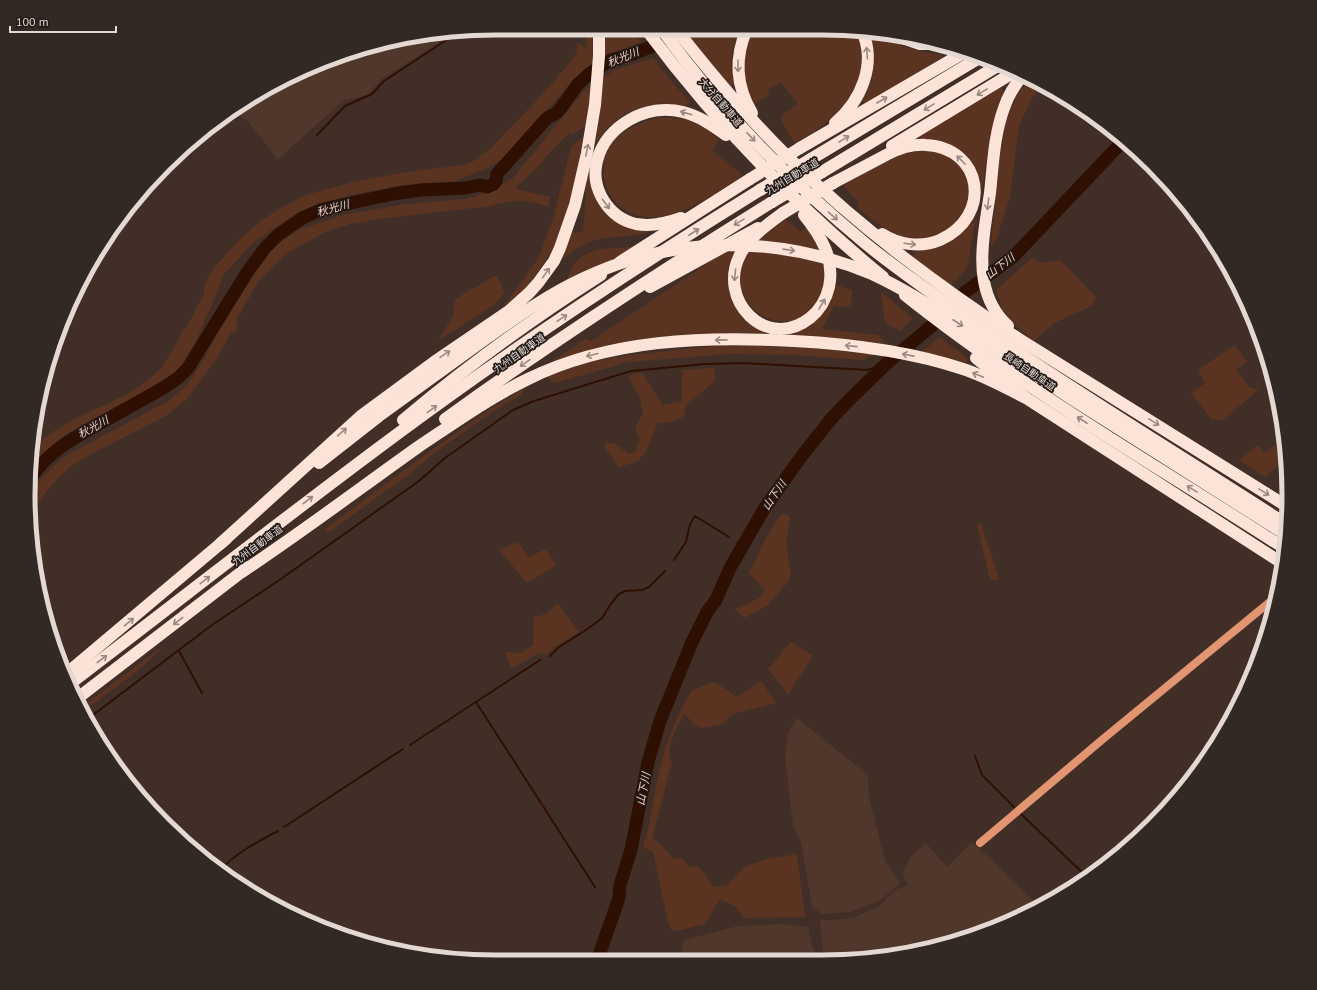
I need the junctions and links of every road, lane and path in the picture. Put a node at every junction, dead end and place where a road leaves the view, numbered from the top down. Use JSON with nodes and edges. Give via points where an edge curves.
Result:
{"nodes":[{"id":1,"x":599,"y":35,"type":"edge"},
{"id":2,"x":646,"y":35,"type":"edge"},
{"id":3,"x":650,"y":35,"type":"edge"},
{"id":4,"x":666,"y":35,"type":"edge"},
{"id":5,"x":681,"y":35,"type":"edge"},
{"id":6,"x":745,"y":35,"type":"edge"},
{"id":7,"x":864,"y":37,"type":"edge"},
{"id":8,"x":958,"y":56,"type":"edge"},
{"id":9,"x":667,"y":61,"type":"junction"},
{"id":10,"x":974,"y":61,"type":"edge"},
{"id":11,"x":994,"y":68,"type":"edge"},
{"id":12,"x":1009,"y":75,"type":"edge"},
{"id":13,"x":1020,"y":80,"type":"edge"},
{"id":14,"x":731,"y":139,"type":"junction"},
{"id":15,"x":771,"y":140,"type":"junction"},
{"id":16,"x":800,"y":148,"type":"junction"},
{"id":17,"x":757,"y":161,"type":"junction"},
{"id":18,"x":816,"y":173,"type":"junction"},
{"id":19,"x":750,"y":179,"type":"junction"},
{"id":20,"x":794,"y":181,"type":"joint"},
{"id":21,"x":833,"y":183,"type":"junction"},
{"id":22,"x":783,"y":213,"type":"junction"},
{"id":23,"x":853,"y":216,"type":"junction"},
{"id":24,"x":953,"y":336,"type":"junction"},
{"id":25,"x":544,"y":349,"type":"junction"},
{"id":26,"x":1050,"y":358,"type":"junction"},
{"id":27,"x":1073,"y":372,"type":"junction"},
{"id":28,"x":1026,"y":398,"type":"junction"},
{"id":29,"x":1141,"y":473,"type":"junction"},
{"id":30,"x":322,"y":490,"type":"junction"},
{"id":31,"x":1282,"y":503,"type":"edge"},
{"id":32,"x":1281,"y":517,"type":"edge"},
{"id":33,"x":1281,"y":521,"type":"edge"},
{"id":34,"x":1280,"y":531,"type":"edge"},
{"id":35,"x":220,"y":544,"type":"junction"},
{"id":36,"x":1279,"y":546,"type":"edge"},
{"id":37,"x":1279,"y":546,"type":"edge"},
{"id":38,"x":1277,"y":560,"type":"edge"},
{"id":39,"x":242,"y":572,"type":"junction"},
{"id":40,"x":1269,"y":603,"type":"edge"},
{"id":41,"x":70,"y":671,"type":"edge"},
{"id":42,"x":74,"y":680,"type":"edge"},
{"id":43,"x":81,"y":696,"type":"edge"},
{"id":44,"x":980,"y":843,"type":"dead end"}],
"edges":[{"from":35,"to":1,"type":"highway","one_way":true,"via":[[362,415],[509,311],[538,283],[554,260],[570,220],[587,153],[595,105]]},
{"from":2,"to":9,"type":"highway"},
{"from":3,"to":9,"type":"highway","name":"大分自動車道"},
{"from":4,"to":20,"type":"highway","name":"大分自動車道","one_way":true,"via":[[710,91]]},
{"from":5,"to":15,"type":"highway","via":[[734,100]]},
{"from":6,"to":18,"type":"highway","one_way":true,"via":[[740,46],[738,65],[740,85],[747,105],[766,131]]},
{"from":16,"to":7,"type":"highway","one_way":true,"via":[[845,114],[860,92],[866,77],[868,55]]},
{"from":16,"to":8,"type":"highway","one_way":true},
{"from":9,"to":14,"type":"highway"},
{"from":9,"to":17,"type":"highway","name":"大分自動車道"},
{"from":30,"to":10,"type":"highway","name":"九州自動車道","one_way":true,"bridge":true,"via":[[401,431],[643,263]]},
{"from":11,"to":18,"type":"highway","name":"九州自動車道","one_way":true},
{"from":12,"to":21,"type":"highway","one_way":true},
{"from":13,"to":26,"type":"highway","one_way":true,"via":[[1008,97],[1000,120],[984,239],[983,271],[993,307],[1006,324]]},
{"from":14,"to":17,"type":"highway"},
{"from":14,"to":19,"type":"highway","one_way":true,"via":[[704,120],[684,112],[664,109],[643,113],[616,129],[604,144],[595,169],[597,187],[606,204],[620,217],[637,224],[657,225],[681,218]]},
{"from":22,"to":14,"type":"highway","one_way":true,"via":[[748,243],[738,260],[734,277],[735,294],[748,314],[763,325],[789,328],[806,321],[820,308],[830,281],[828,253],[806,218]]},
{"from":15,"to":18,"type":"highway"},
{"from":15,"to":23,"type":"highway"},
{"from":16,"to":19,"type":"highway","bridge":true},
{"from":17,"to":24,"type":"highway","name":"大分自動車道","via":[[861,263]]},
{"from":18,"to":21,"type":"highway","one_way":true,"via":[[854,213],[875,229],[892,240],[910,244],[928,244],[954,232],[967,219],[975,196],[974,180],[961,159],[941,147],[925,144],[897,150]]},
{"from":18,"to":23,"type":"highway"},
{"from":18,"to":25,"type":"highway","name":"九州自動車道","one_way":true,"bridge":true},
{"from":19,"to":30,"type":"highway","via":[[586,284],[486,354],[434,394]]},
{"from":20,"to":33,"type":"highway","name":"長崎自動車道","one_way":true,"via":[[868,245],[970,321]]},
{"from":21,"to":22,"type":"highway","bridge":true},
{"from":22,"to":25,"type":"highway"},
{"from":23,"to":26,"type":"highway","via":[[954,294]]},
{"from":24,"to":28,"type":"highway"},
{"from":36,"to":24,"type":"highway","name":"長崎自動車道","one_way":true},
{"from":25,"to":39,"type":"highway","name":"九州自動車道","one_way":true,"via":[[410,444]]},
{"from":26,"to":27,"type":"highway"},
{"from":27,"to":31,"type":"highway","one_way":true},
{"from":27,"to":32,"type":"highway","via":[[1162,440]]},
{"from":28,"to":29,"type":"highway"},
{"from":28,"to":39,"type":"highway","one_way":true,"via":[[966,370],[926,358],[889,351],[807,342],[718,340],[664,343],[605,352],[570,362],[530,378],[484,403]]},
{"from":29,"to":37,"type":"highway"},
{"from":29,"to":38,"type":"highway"},
{"from":42,"to":30,"type":"highway","name":"九州自動車道","one_way":true},
{"from":35,"to":34,"type":"highway","one_way":true,"bridge":true,"via":[[349,439],[491,335],[559,291],[608,267],[668,250],[706,245],[768,247],[795,251],[848,265],[872,275],[939,311]]},
{"from":41,"to":35,"type":"highway","one_way":true},
{"from":39,"to":43,"type":"highway","name":"九州自動車道","one_way":true},
{"from":40,"to":44,"type":"street"}]}
